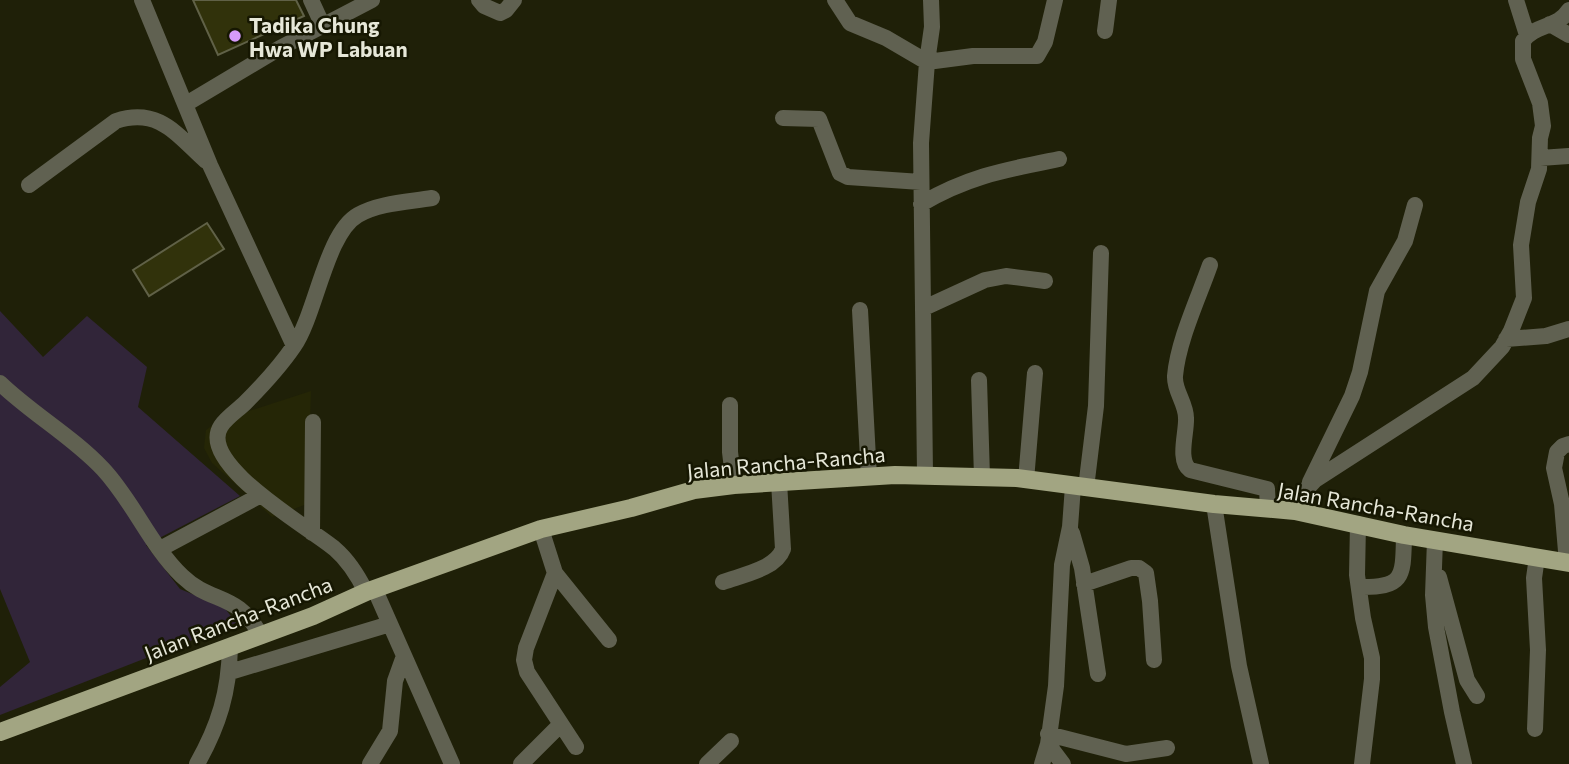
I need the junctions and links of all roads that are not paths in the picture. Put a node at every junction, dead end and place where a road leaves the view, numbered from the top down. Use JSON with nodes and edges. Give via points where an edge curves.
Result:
{"nodes":[{"id":1,"x":142,"y":0,"type":"edge"},
{"id":2,"x":312,"y":0,"type":"edge"},
{"id":3,"x":372,"y":0,"type":"edge"},
{"id":4,"x":479,"y":0,"type":"edge"},
{"id":5,"x":514,"y":0,"type":"edge"},
{"id":6,"x":835,"y":0,"type":"edge"},
{"id":7,"x":931,"y":0,"type":"edge"},
{"id":8,"x":1055,"y":0,"type":"edge"},
{"id":9,"x":1109,"y":0,"type":"edge"},
{"id":10,"x":1516,"y":0,"type":"edge"},
{"id":11,"x":1569,"y":10,"type":"edge"},
{"id":12,"x":1550,"y":24,"type":"junction"},
{"id":13,"x":323,"y":26,"type":"junction"},
{"id":14,"x":1105,"y":31,"type":"dead end"},
{"id":15,"x":1527,"y":35,"type":"junction"},
{"id":16,"x":1569,"y":35,"type":"edge"},
{"id":17,"x":927,"y":62,"type":"junction"},
{"id":18,"x":186,"y":104,"type":"junction"},
{"id":19,"x":783,"y":118,"type":"dead end"},
{"id":20,"x":1569,"y":156,"type":"edge"},
{"id":21,"x":1540,"y":158,"type":"junction"},
{"id":22,"x":1059,"y":159,"type":"dead end"},
{"id":23,"x":211,"y":166,"type":"junction"},
{"id":24,"x":920,"y":182,"type":"junction"},
{"id":25,"x":29,"y":184,"type":"dead end"},
{"id":26,"x":432,"y":198,"type":"dead end"},
{"id":27,"x":921,"y":204,"type":"junction"},
{"id":28,"x":1415,"y":205,"type":"dead end"},
{"id":29,"x":1101,"y":253,"type":"dead end"},
{"id":30,"x":1210,"y":265,"type":"dead end"},
{"id":31,"x":1045,"y":281,"type":"dead end"},
{"id":32,"x":923,"y":308,"type":"junction"},
{"id":33,"x":860,"y":310,"type":"dead end"},
{"id":34,"x":1569,"y":329,"type":"edge"},
{"id":35,"x":1507,"y":339,"type":"junction"},
{"id":36,"x":294,"y":346,"type":"junction"},
{"id":37,"x":1035,"y":373,"type":"dead end"},
{"id":38,"x":979,"y":380,"type":"dead end"},
{"id":39,"x":0,"y":383,"type":"edge"},
{"id":40,"x":730,"y":405,"type":"dead end"},
{"id":41,"x":313,"y":422,"type":"dead end"},
{"id":42,"x":1569,"y":444,"type":"edge"},
{"id":43,"x":925,"y":474,"type":"junction"},
{"id":44,"x":869,"y":477,"type":"junction"},
{"id":45,"x":982,"y":477,"type":"junction"},
{"id":46,"x":1026,"y":480,"type":"junction"},
{"id":47,"x":779,"y":482,"type":"junction"},
{"id":48,"x":734,"y":485,"type":"junction"},
{"id":49,"x":1308,"y":486,"type":"junction"},
{"id":50,"x":1079,"y":487,"type":"junction"},
{"id":51,"x":261,"y":495,"type":"junction"},
{"id":52,"x":1214,"y":504,"type":"junction"},
{"id":53,"x":1268,"y":509,"type":"junction"},
{"id":54,"x":1295,"y":510,"type":"junction"},
{"id":55,"x":1358,"y":524,"type":"junction"},
{"id":56,"x":1070,"y":527,"type":"junction"},
{"id":57,"x":541,"y":528,"type":"junction"},
{"id":58,"x":312,"y":533,"type":"junction"},
{"id":59,"x":1404,"y":535,"type":"junction"},
{"id":60,"x":1435,"y":540,"type":"junction"},
{"id":61,"x":160,"y":549,"type":"junction"},
{"id":62,"x":1537,"y":557,"type":"junction"},
{"id":63,"x":1568,"y":563,"type":"edge"},
{"id":64,"x":1435,"y":565,"type":"junction"},
{"id":65,"x":555,"y":573,"type":"junction"},
{"id":66,"x":723,"y":582,"type":"dead end"},
{"id":67,"x":1084,"y":584,"type":"junction"},
{"id":68,"x":1359,"y":587,"type":"junction"},
{"id":69,"x":370,"y":591,"type":"junction"},
{"id":70,"x":390,"y":624,"type":"junction"},
{"id":71,"x":261,"y":636,"type":"junction"},
{"id":72,"x":608,"y":640,"type":"dead end"},
{"id":73,"x":230,"y":647,"type":"junction"},
{"id":74,"x":404,"y":656,"type":"junction"},
{"id":75,"x":1154,"y":660,"type":"dead end"},
{"id":76,"x":230,"y":672,"type":"junction"},
{"id":77,"x":1098,"y":674,"type":"dead end"},
{"id":78,"x":1477,"y":696,"type":"dead end"},
{"id":79,"x":561,"y":724,"type":"junction"},
{"id":80,"x":1535,"y":729,"type":"dead end"},
{"id":81,"x":0,"y":732,"type":"edge"},
{"id":82,"x":1048,"y":739,"type":"junction"},
{"id":83,"x":731,"y":741,"type":"dead end"},
{"id":84,"x":576,"y":747,"type":"dead end"},
{"id":85,"x":1167,"y":748,"type":"dead end"},
{"id":86,"x":1124,"y":759,"type":"edge"},
{"id":87,"x":197,"y":764,"type":"edge"},
{"id":88,"x":369,"y":764,"type":"edge"},
{"id":89,"x":452,"y":764,"type":"edge"},
{"id":90,"x":521,"y":764,"type":"edge"},
{"id":91,"x":707,"y":764,"type":"edge"},
{"id":92,"x":1042,"y":764,"type":"edge"},
{"id":93,"x":1063,"y":764,"type":"edge"},
{"id":94,"x":1261,"y":764,"type":"edge"},
{"id":95,"x":1362,"y":764,"type":"edge"},
{"id":96,"x":1464,"y":764,"type":"edge"}],
"edges":[{"from":1,"to":18,"type":"street"},
{"from":2,"to":13,"type":"street"},
{"from":3,"to":13,"type":"street"},
{"from":4,"to":5,"type":"street","via":[[500,13]]},
{"from":6,"to":17,"type":"street","via":[[850,23]]},
{"from":7,"to":17,"type":"street"},
{"from":8,"to":17,"type":"street","via":[[1037,56]]},
{"from":9,"to":14,"type":"street"},
{"from":10,"to":15,"type":"street"},
{"from":11,"to":12,"type":"street"},
{"from":12,"to":15,"type":"street"},
{"from":12,"to":16,"type":"street"},
{"from":13,"to":18,"type":"street"},
{"from":15,"to":21,"type":"street","via":[[1522,59],[1542,114]]},
{"from":17,"to":24,"type":"street"},
{"from":18,"to":23,"type":"street"},
{"from":19,"to":24,"type":"street","via":[[819,119],[837,168],[848,177]]},
{"from":20,"to":21,"type":"street"},
{"from":21,"to":35,"type":"street","via":[[1521,237],[1524,298]]},
{"from":22,"to":27,"type":"street","via":[[974,178]]},
{"from":23,"to":25,"type":"street","via":[[164,123],[128,117]]},
{"from":23,"to":36,"type":"street"},
{"from":24,"to":27,"type":"street"},
{"from":26,"to":36,"type":"street","via":[[381,207],[348,223],[337,238],[307,324]]},
{"from":27,"to":32,"type":"street"},
{"from":28,"to":49,"type":"street","via":[[1405,241],[1377,291],[1352,396]]},
{"from":29,"to":50,"type":"street","via":[[1096,406]]},
{"from":30,"to":53,"type":"street","via":[[1175,376],[1185,409],[1185,464],[1190,470],[1267,489]]},
{"from":31,"to":32,"type":"street","via":[[1006,276],[985,280]]},
{"from":32,"to":43,"type":"street"},
{"from":33,"to":44,"type":"street"},
{"from":34,"to":35,"type":"street"},
{"from":35,"to":49,"type":"street","via":[[1473,378]]},
{"from":36,"to":51,"type":"street","via":[[272,376],[220,427],[221,452]]},
{"from":37,"to":46,"type":"street"},
{"from":38,"to":45,"type":"street"},
{"from":39,"to":61,"type":"street","via":[[105,471]]},
{"from":40,"to":48,"type":"street"},
{"from":41,"to":58,"type":"street"},
{"from":42,"to":63,"type":"street","via":[[1556,452],[1554,468]]},
{"from":43,"to":44,"type":"main road","name":"Jalan Rancha-Rancha"},
{"from":43,"to":45,"type":"main road","name":"Jalan Rancha-Rancha"},
{"from":44,"to":47,"type":"main road","name":"Jalan Rancha-Rancha"},
{"from":45,"to":46,"type":"main road","name":"Jalan Rancha-Rancha"},
{"from":46,"to":50,"type":"main road","name":"Jalan Rancha-Rancha"},
{"from":47,"to":48,"type":"main road","name":"Jalan Rancha-Rancha"},
{"from":47,"to":66,"type":"street","via":[[780,558]]},
{"from":48,"to":57,"type":"main road","name":"Jalan Rancha-Rancha","via":[[694,490]]},
{"from":49,"to":54,"type":"street"},
{"from":50,"to":52,"type":"main road","name":"Jalan Rancha-Rancha"},
{"from":50,"to":56,"type":"street"},
{"from":51,"to":58,"type":"street"},
{"from":51,"to":61,"type":"street"},
{"from":52,"to":53,"type":"main road","name":"Jalan Rancha-Rancha"},
{"from":52,"to":94,"type":"street","via":[[1239,666]]},
{"from":53,"to":54,"type":"main road","name":"Jalan Rancha-Rancha"},
{"from":54,"to":55,"type":"main road","name":"Jalan Rancha-Rancha"},
{"from":55,"to":59,"type":"main road","name":"Jalan Rancha-Rancha"},
{"from":55,"to":68,"type":"street"},
{"from":56,"to":67,"type":"street"},
{"from":56,"to":82,"type":"street","via":[[1062,565],[1059,656]]},
{"from":57,"to":65,"type":"street"},
{"from":57,"to":69,"type":"main road","name":"Jalan Rancha-Rancha"},
{"from":58,"to":69,"type":"street","via":[[335,548]]},
{"from":59,"to":60,"type":"main road","name":"Jalan Rancha-Rancha"},
{"from":59,"to":68,"type":"street","via":[[1403,565],[1392,583]]},
{"from":60,"to":62,"type":"main road","name":"Jalan Rancha-Rancha"},
{"from":60,"to":64,"type":"street"},
{"from":61,"to":71,"type":"street","via":[[189,583],[240,607]]},
{"from":62,"to":63,"type":"main road","name":"Jalan Rancha-Rancha"},
{"from":62,"to":80,"type":"street"},
{"from":64,"to":78,"type":"street","via":[[1467,680]]},
{"from":64,"to":96,"type":"street","via":[[1436,627]]},
{"from":65,"to":72,"type":"street"},
{"from":65,"to":79,"type":"street","via":[[524,660]]},
{"from":67,"to":75,"type":"street","via":[[1131,568],[1146,573]]},
{"from":67,"to":77,"type":"street"},
{"from":68,"to":95,"type":"street","via":[[1372,657]]},
{"from":69,"to":70,"type":"street"},
{"from":69,"to":71,"type":"main road","name":"Jalan Rancha-Rancha"},
{"from":70,"to":74,"type":"street"},
{"from":70,"to":76,"type":"street"},
{"from":71,"to":73,"type":"main road","name":"Jalan Rancha-Rancha"},
{"from":73,"to":76,"type":"street"},
{"from":73,"to":81,"type":"main road","name":"Jalan Rancha-Rancha"},
{"from":74,"to":88,"type":"street","via":[[395,681],[390,731]]},
{"from":74,"to":89,"type":"street"},
{"from":76,"to":87,"type":"street","via":[[222,713]]},
{"from":79,"to":84,"type":"street"},
{"from":79,"to":90,"type":"street"},
{"from":82,"to":86,"type":"street"},
{"from":82,"to":92,"type":"street"},
{"from":82,"to":93,"type":"street"},
{"from":83,"to":91,"type":"street"},
{"from":85,"to":86,"type":"street"}]}
